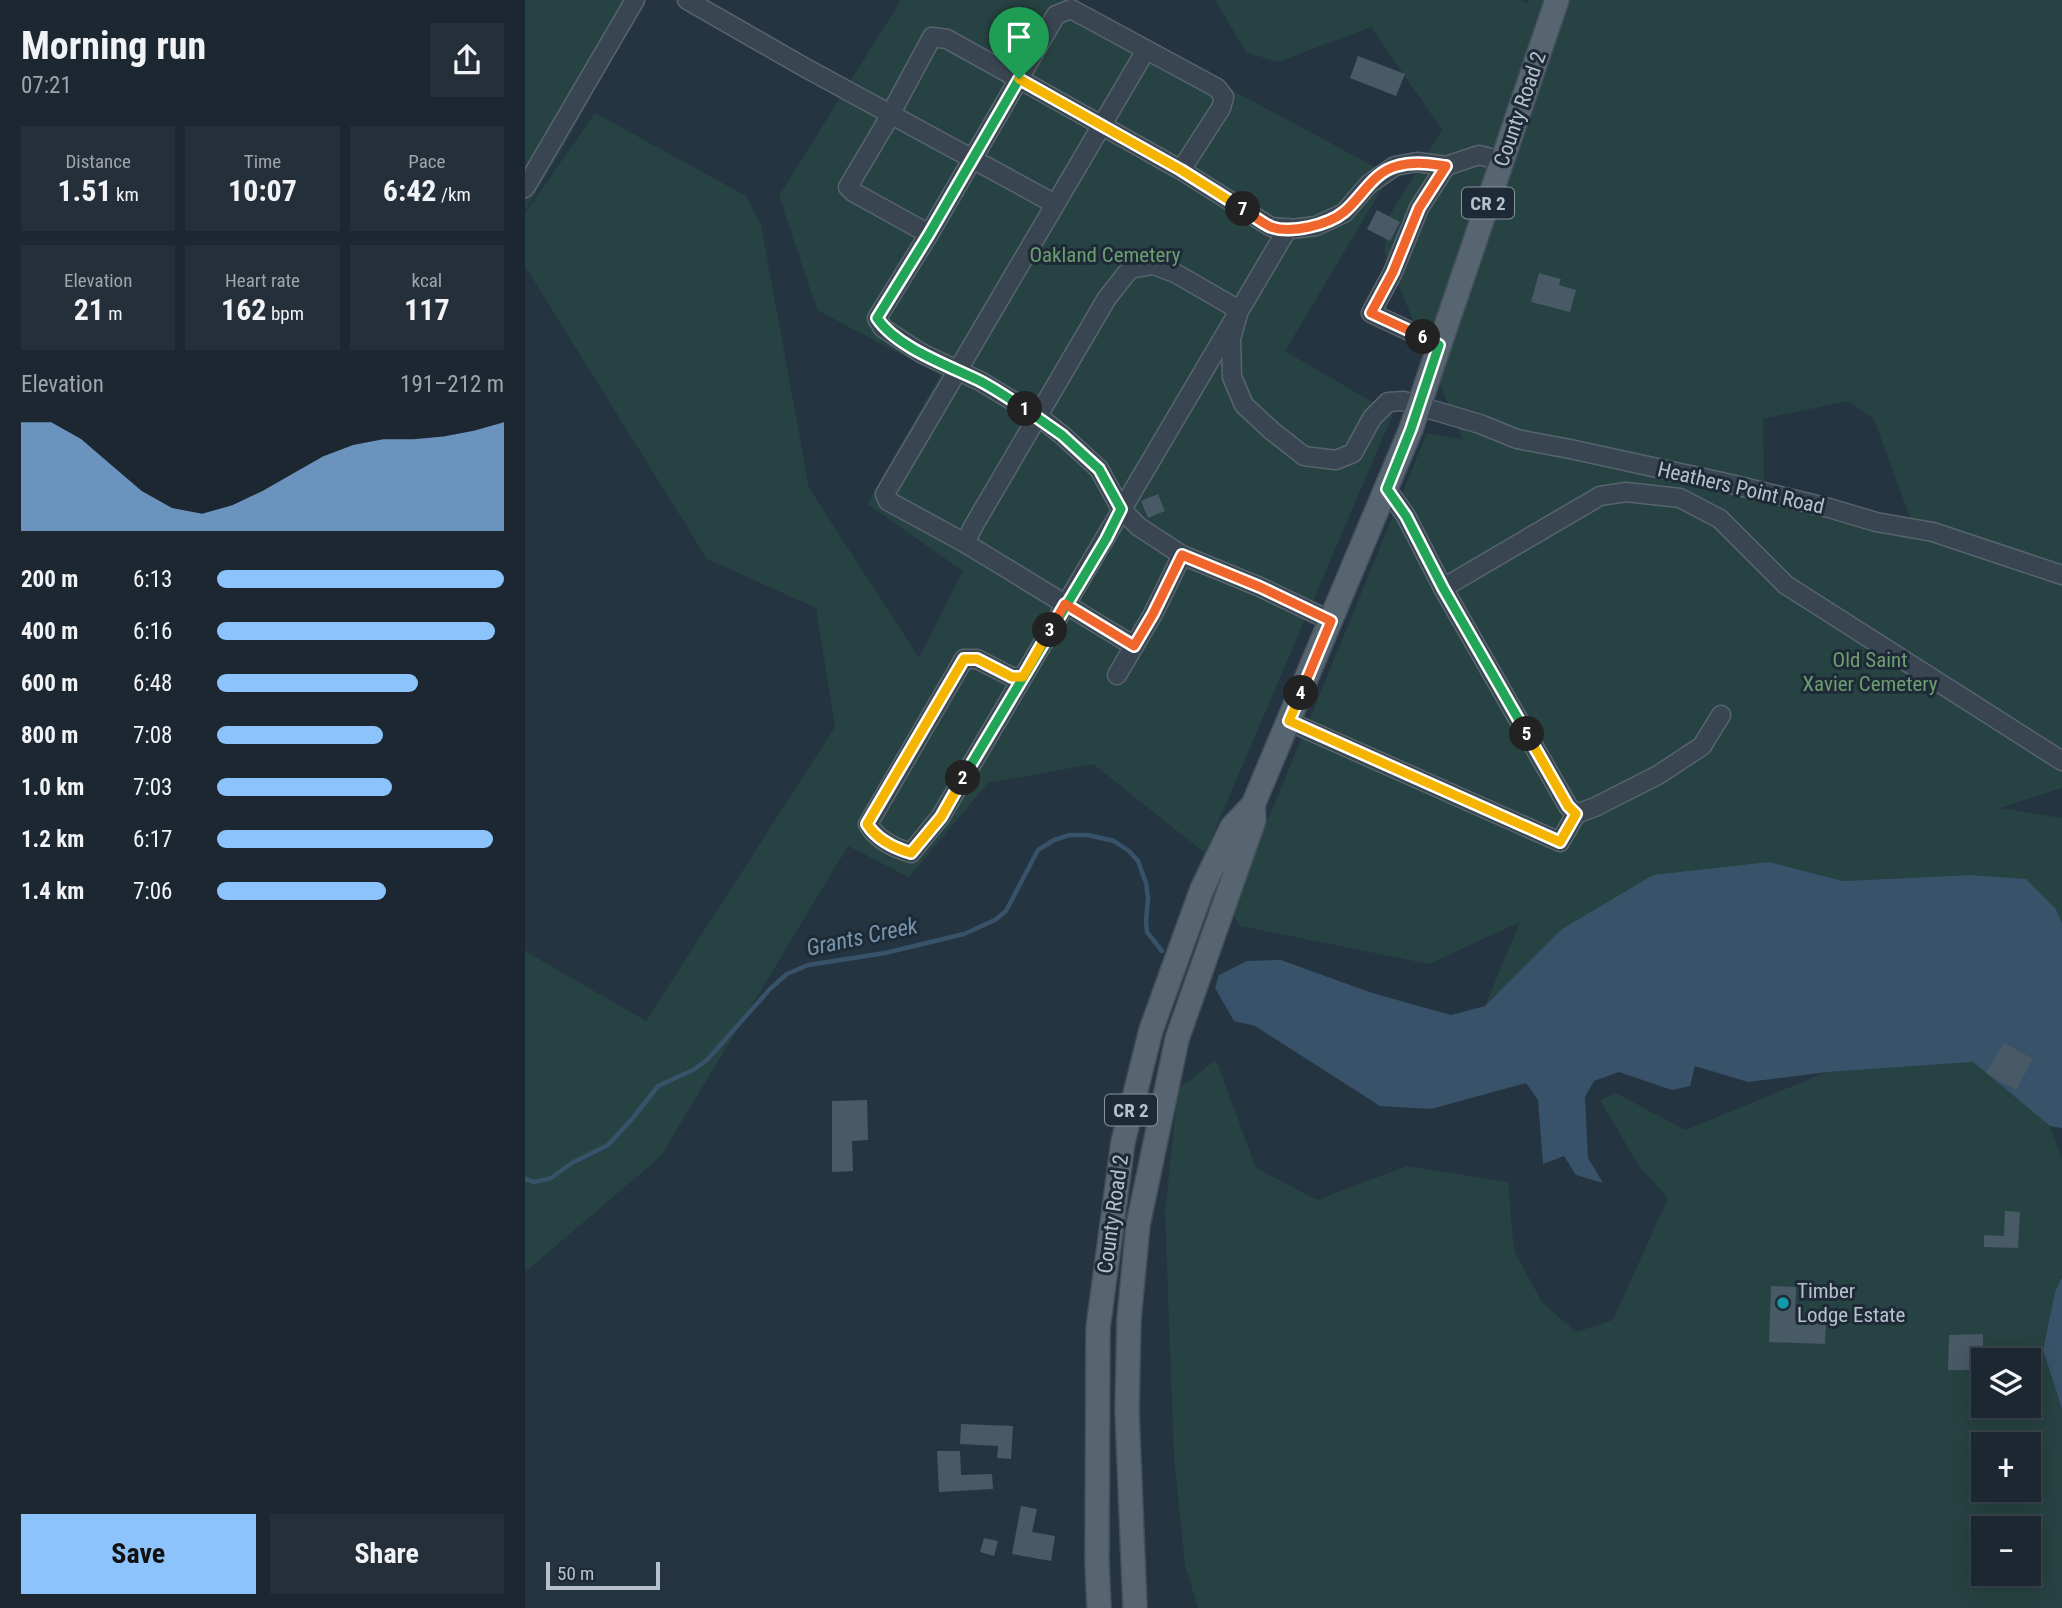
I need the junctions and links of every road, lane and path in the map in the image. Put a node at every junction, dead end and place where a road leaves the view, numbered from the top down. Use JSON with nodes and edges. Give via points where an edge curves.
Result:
{"nodes":[{"id":1,"x":635,"y":0,"type":"edge"},
{"id":2,"x":687,"y":0,"type":"edge"},
{"id":3,"x":1557,"y":0,"type":"edge"},
{"id":4,"x":1146,"y":50,"type":"junction"},
{"id":5,"x":1019,"y":79,"type":"junction"},
{"id":6,"x":891,"y":114,"type":"junction"},
{"id":7,"x":1101,"y":126,"type":"junction"},
{"id":8,"x":972,"y":159,"type":"junction"},
{"id":9,"x":1502,"y":161,"type":"junction"},
{"id":10,"x":1446,"y":166,"type":"junction"},
{"id":11,"x":1181,"y":170,"type":"junction"},
{"id":12,"x":525,"y":188,"type":"edge"},
{"id":13,"x":1055,"y":204,"type":"junction"},
{"id":14,"x":1288,"y":228,"type":"junction"},
{"id":15,"x":929,"y":234,"type":"junction"},
{"id":16,"x":1239,"y":310,"type":"junction"},
{"id":17,"x":1439,"y":345,"type":"junction"},
{"id":18,"x":957,"y":370,"type":"junction"},
{"id":19,"x":1419,"y":405,"type":"junction"},
{"id":20,"x":1038,"y":416,"type":"junction"},
{"id":21,"x":1387,"y":489,"type":"junction"},
{"id":22,"x":1121,"y":509,"type":"junction"},
{"id":23,"x":965,"y":543,"type":"junction"},
{"id":24,"x":1182,"y":555,"type":"junction"},
{"id":25,"x":2062,"y":575,"type":"edge"},
{"id":26,"x":1443,"y":588,"type":"junction"},
{"id":27,"x":1065,"y":604,"type":"junction"},
{"id":28,"x":1331,"y":621,"type":"junction"},
{"id":29,"x":1134,"y":646,"type":"junction"},
{"id":30,"x":1117,"y":675,"type":"dead end"},
{"id":31,"x":1023,"y":677,"type":"junction"},
{"id":32,"x":1721,"y":715,"type":"dead end"},
{"id":33,"x":1289,"y":721,"type":"junction"},
{"id":34,"x":2062,"y":761,"type":"edge"},
{"id":35,"x":1253,"y":805,"type":"junction"},
{"id":36,"x":1576,"y":814,"type":"junction"},
{"id":37,"x":1133,"y":1556,"type":"junction"},
{"id":38,"x":1097,"y":1562,"type":"junction"},
{"id":39,"x":1099,"y":1608,"type":"edge"},
{"id":40,"x":1135,"y":1608,"type":"edge"}],
"edges":[{"from":1,"to":12,"type":"street"},
{"from":2,"to":6,"type":"street"},
{"from":3,"to":9,"type":"main road","name":"County Road 2","number":"CR 2"},
{"from":4,"to":5,"type":"street","via":[[1071,9],[1056,15]]},
{"from":4,"to":7,"type":"street"},
{"from":4,"to":11,"type":"street","via":[[1217,88],[1224,97]]},
{"from":5,"to":6,"type":"street","via":[[947,40],[932,37]]},
{"from":5,"to":7,"type":"street"},
{"from":5,"to":8,"type":"street"},
{"from":6,"to":8,"type":"street"},
{"from":6,"to":15,"type":"street","via":[[848,187]]},
{"from":7,"to":11,"type":"street"},
{"from":7,"to":13,"type":"street"},
{"from":8,"to":13,"type":"street"},
{"from":8,"to":15,"type":"street"},
{"from":9,"to":10,"type":"street","via":[[1479,155]]},
{"from":9,"to":17,"type":"main road","name":"County Road 2","number":"CR 2"},
{"from":10,"to":14,"type":"street","via":[[1417,162],[1395,166],[1369,184],[1344,213],[1317,226]]},
{"from":10,"to":17,"type":"street","via":[[1419,208],[1371,313]]},
{"from":11,"to":14,"type":"street","via":[[1272,227]]},
{"from":13,"to":18,"type":"street"},
{"from":14,"to":16,"type":"street"},
{"from":15,"to":18,"type":"street","via":[[877,318],[883,328],[921,353]]},
{"from":16,"to":19,"type":"street","name":"Heathers Point Road","via":[[1231,339],[1232,377],[1244,405],[1304,456],[1336,460],[1353,453],[1372,418],[1388,402]]},
{"from":16,"to":20,"type":"street","via":[[1175,273],[1153,265],[1129,269]]},
{"from":16,"to":22,"type":"street"},
{"from":17,"to":19,"type":"main road","name":"County Road 2","number":"CR 2"},
{"from":18,"to":20,"type":"street"},
{"from":18,"to":23,"type":"street","via":[[885,494],[888,501]]},
{"from":19,"to":21,"type":"main road","name":"County Road 2","number":"CR 2"},
{"from":19,"to":25,"type":"street","name":"Heathers Point Road","via":[[1517,439],[1933,532]]},
{"from":20,"to":22,"type":"street","via":[[1099,469]]},
{"from":20,"to":23,"type":"street"},
{"from":21,"to":26,"type":"street"},
{"from":21,"to":28,"type":"main road","name":"County Road 2","number":"CR 2"},
{"from":22,"to":24,"type":"street","via":[[1139,527]]},
{"from":22,"to":27,"type":"street"},
{"from":23,"to":27,"type":"street"},
{"from":24,"to":28,"type":"street"},
{"from":24,"to":29,"type":"street"},
{"from":26,"to":34,"type":"street","via":[[1600,496],[1626,492],[1679,498],[1720,519],[1786,585]]},
{"from":26,"to":36,"type":"street"},
{"from":27,"to":29,"type":"street"},
{"from":27,"to":31,"type":"street"},
{"from":28,"to":33,"type":"main road","name":"County Road 2","number":"CR 2"},
{"from":29,"to":30,"type":"street"},
{"from":31,"to":31,"type":"street","via":[[941,817],[911,853],[874,835],[867,824],[964,659],[977,659],[1012,677]]},
{"from":32,"to":36,"type":"street","via":[[1702,746],[1658,775]]},
{"from":33,"to":35,"type":"main road","name":"County Road 2","number":"CR 2"},
{"from":33,"to":36,"type":"street","via":[[1560,842]]},
{"from":35,"to":37,"type":"main road","name":"County Road 2","number":"CR 2","via":[[1254,820],[1177,1039],[1139,1225],[1127,1398]]},
{"from":35,"to":38,"type":"main road","name":"County Road 2","number":"CR 2","via":[[1232,828],[1202,889],[1151,1030],[1123,1142],[1098,1328]]},
{"from":37,"to":38,"type":"main road"},
{"from":37,"to":40,"type":"main road","name":"County Road 2","number":"CR 2"},
{"from":38,"to":39,"type":"main road","name":"County Road 2","number":"CR 2"}]}
